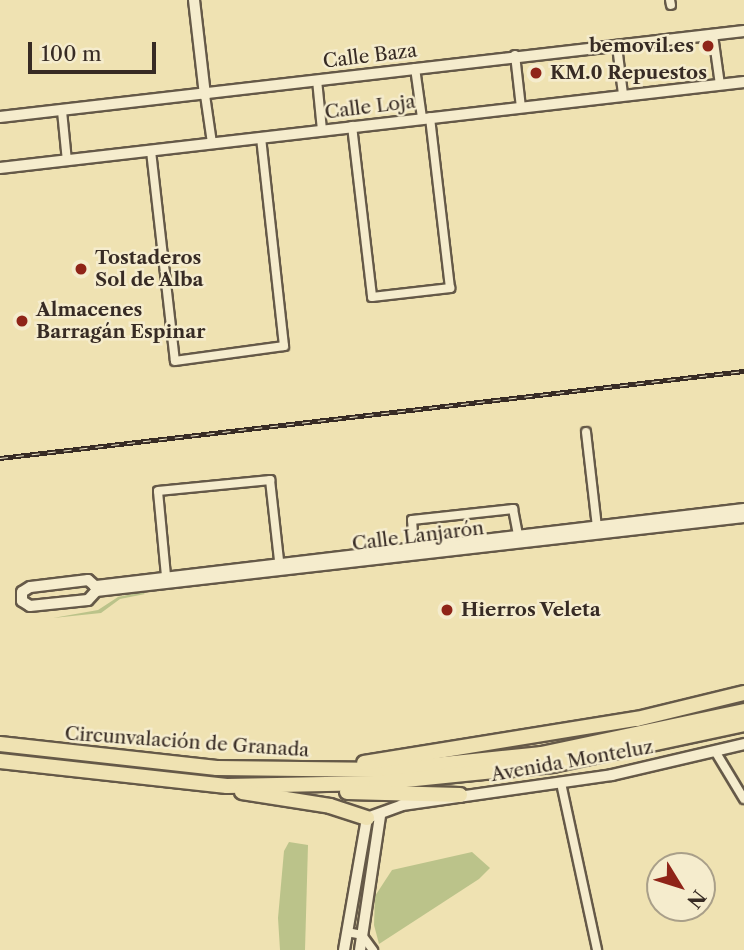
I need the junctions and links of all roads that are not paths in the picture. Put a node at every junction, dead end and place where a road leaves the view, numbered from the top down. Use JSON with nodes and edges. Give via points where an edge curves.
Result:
{"nodes":[{"id":1,"x":194,"y":0,"type":"edge"},
{"id":2,"x":744,"y":31,"type":"edge"},
{"id":3,"x":713,"y":35,"type":"junction"},
{"id":4,"x":617,"y":46,"type":"junction"},
{"id":5,"x":515,"y":55,"type":"junction"},
{"id":6,"x":415,"y":68,"type":"junction"},
{"id":7,"x":317,"y":80,"type":"junction"},
{"id":8,"x":744,"y":82,"type":"edge"},
{"id":9,"x":720,"y":85,"type":"junction"},
{"id":10,"x":622,"y":94,"type":"junction"},
{"id":11,"x":205,"y":95,"type":"junction"},
{"id":12,"x":521,"y":108,"type":"junction"},
{"id":13,"x":62,"y":111,"type":"junction"},
{"id":14,"x":0,"y":117,"type":"edge"},
{"id":15,"x":426,"y":117,"type":"junction"},
{"id":16,"x":352,"y":126,"type":"junction"},
{"id":17,"x":322,"y":130,"type":"junction"},
{"id":18,"x":261,"y":137,"type":"junction"},
{"id":19,"x":212,"y":143,"type":"junction"},
{"id":20,"x":151,"y":151,"type":"junction"},
{"id":21,"x":67,"y":161,"type":"junction"},
{"id":22,"x":0,"y":168,"type":"edge"},
{"id":23,"x":586,"y":432,"type":"dead end"},
{"id":24,"x":744,"y":509,"type":"edge"},
{"id":25,"x":744,"y":517,"type":"edge"},
{"id":26,"x":597,"y":527,"type":"junction"},
{"id":27,"x":518,"y":535,"type":"junction"},
{"id":28,"x":414,"y":548,"type":"junction"},
{"id":29,"x":280,"y":567,"type":"junction"},
{"id":30,"x":166,"y":576,"type":"junction"},
{"id":31,"x":95,"y":588,"type":"junction"},
{"id":32,"x":744,"y":693,"type":"edge"},
{"id":33,"x":744,"y":711,"type":"edge"},
{"id":34,"x":744,"y":724,"type":"edge"},
{"id":35,"x":0,"y":744,"type":"edge"},
{"id":36,"x":744,"y":744,"type":"edge"},
{"id":37,"x":715,"y":751,"type":"junction"},
{"id":38,"x":0,"y":761,"type":"edge"},
{"id":39,"x":301,"y":772,"type":"junction"},
{"id":40,"x":561,"y":783,"type":"junction"},
{"id":41,"x":228,"y":786,"type":"junction"},
{"id":42,"x":276,"y":786,"type":"junction"},
{"id":43,"x":460,"y":795,"type":"junction"},
{"id":44,"x":744,"y":799,"type":"edge"},
{"id":45,"x":373,"y":817,"type":"junction"},
{"id":46,"x":352,"y":903,"type":"junction"},
{"id":47,"x":368,"y":906,"type":"junction"},
{"id":48,"x":347,"y":932,"type":"junction"},
{"id":49,"x":362,"y":935,"type":"junction"},
{"id":50,"x":344,"y":950,"type":"edge"},
{"id":51,"x":360,"y":950,"type":"edge"},
{"id":52,"x":373,"y":950,"type":"edge"},
{"id":53,"x":597,"y":950,"type":"edge"}],
"edges":[{"from":1,"to":11,"type":"street"},
{"from":2,"to":3,"type":"street","name":"Calle Baza"},
{"from":3,"to":4,"type":"street","name":"Calle Baza"},
{"from":3,"to":9,"type":"street"},
{"from":4,"to":5,"type":"street","name":"Calle Baza"},
{"from":4,"to":10,"type":"street"},
{"from":5,"to":6,"type":"street","name":"Calle Baza"},
{"from":5,"to":12,"type":"street"},
{"from":6,"to":7,"type":"street","name":"Calle Baza"},
{"from":6,"to":15,"type":"street"},
{"from":7,"to":11,"type":"street","name":"Calle Baza"},
{"from":7,"to":17,"type":"street"},
{"from":8,"to":9,"type":"street","name":"Calle Loja"},
{"from":9,"to":10,"type":"street","name":"Calle Loja"},
{"from":10,"to":12,"type":"street","name":"Calle Loja"},
{"from":11,"to":13,"type":"street","name":"Calle Baza"},
{"from":11,"to":19,"type":"street"},
{"from":12,"to":15,"type":"street","name":"Calle Loja"},
{"from":13,"to":14,"type":"street","name":"Calle Baza"},
{"from":13,"to":21,"type":"street"},
{"from":15,"to":16,"type":"street","name":"Calle Loja"},
{"from":15,"to":16,"type":"street","via":[[450,288],[372,297]]},
{"from":16,"to":17,"type":"street","name":"Calle Loja"},
{"from":17,"to":18,"type":"street","name":"Calle Loja"},
{"from":18,"to":19,"type":"street","name":"Calle Loja"},
{"from":18,"to":20,"type":"street","via":[[284,346],[175,361]]},
{"from":19,"to":20,"type":"street","name":"Calle Loja"},
{"from":20,"to":21,"type":"street","name":"Calle Loja"},
{"from":21,"to":22,"type":"street","name":"Calle Loja"},
{"from":23,"to":26,"type":"street"},
{"from":24,"to":26,"type":"street","name":"Calle Lanjarón"},
{"from":25,"to":29,"type":"street","name":"Calle Lanjarón"},
{"from":26,"to":27,"type":"street","name":"Calle Lanjarón"},
{"from":27,"to":28,"type":"street","name":"Calle Lanjarón"},
{"from":27,"to":28,"type":"street","name":"Calle Lanjarón","via":[[513,509],[412,520]]},
{"from":28,"to":29,"type":"street","name":"Calle Lanjarón"},
{"from":29,"to":30,"type":"street","name":"Calle Lanjarón"},
{"from":29,"to":30,"type":"street","via":[[270,480],[158,491]]},
{"from":29,"to":31,"type":"street","name":"Calle Lanjarón"},
{"from":30,"to":31,"type":"street","name":"Calle Lanjarón"},
{"from":31,"to":31,"type":"street","name":"Calle Lanjarón","via":[[88,580],[30,587],[22,592],[22,601],[30,606],[88,600]]},
{"from":32,"to":39,"type":"highway","via":[[637,719]]},
{"from":33,"to":39,"type":"highway","name":"Circunvalación de Granada","via":[[542,754],[435,767]]},
{"from":34,"to":42,"type":"highway","name":"Circunvalación de Granada","via":[[502,773]]},
{"from":35,"to":39,"type":"highway","name":"Circunvalación de Granada","via":[[172,764]]},
{"from":36,"to":37,"type":"street","name":"Avenida Monteluz"},
{"from":37,"to":40,"type":"street","name":"Avenida Monteluz"},
{"from":37,"to":44,"type":"street"},
{"from":38,"to":41,"type":"highway","name":"Circunvalación de Granada"},
{"from":40,"to":43,"type":"street","name":"Avenida Monteluz"},
{"from":40,"to":53,"type":"street"},
{"from":41,"to":42,"type":"highway","name":"Circunvalación de Granada"},
{"from":41,"to":45,"type":"highway","via":[[252,796]]},
{"from":42,"to":43,"type":"highway","via":[[293,792]]},
{"from":43,"to":45,"type":"street","name":"Avenida Monteluz","via":[[402,805]]},
{"from":45,"to":46,"type":"street"},
{"from":45,"to":47,"type":"street"},
{"from":46,"to":47,"type":"street"},
{"from":46,"to":48,"type":"street"},
{"from":47,"to":49,"type":"street"},
{"from":48,"to":49,"type":"street"},
{"from":48,"to":50,"type":"street"},
{"from":49,"to":51,"type":"street"},
{"from":49,"to":52,"type":"street"}]}
